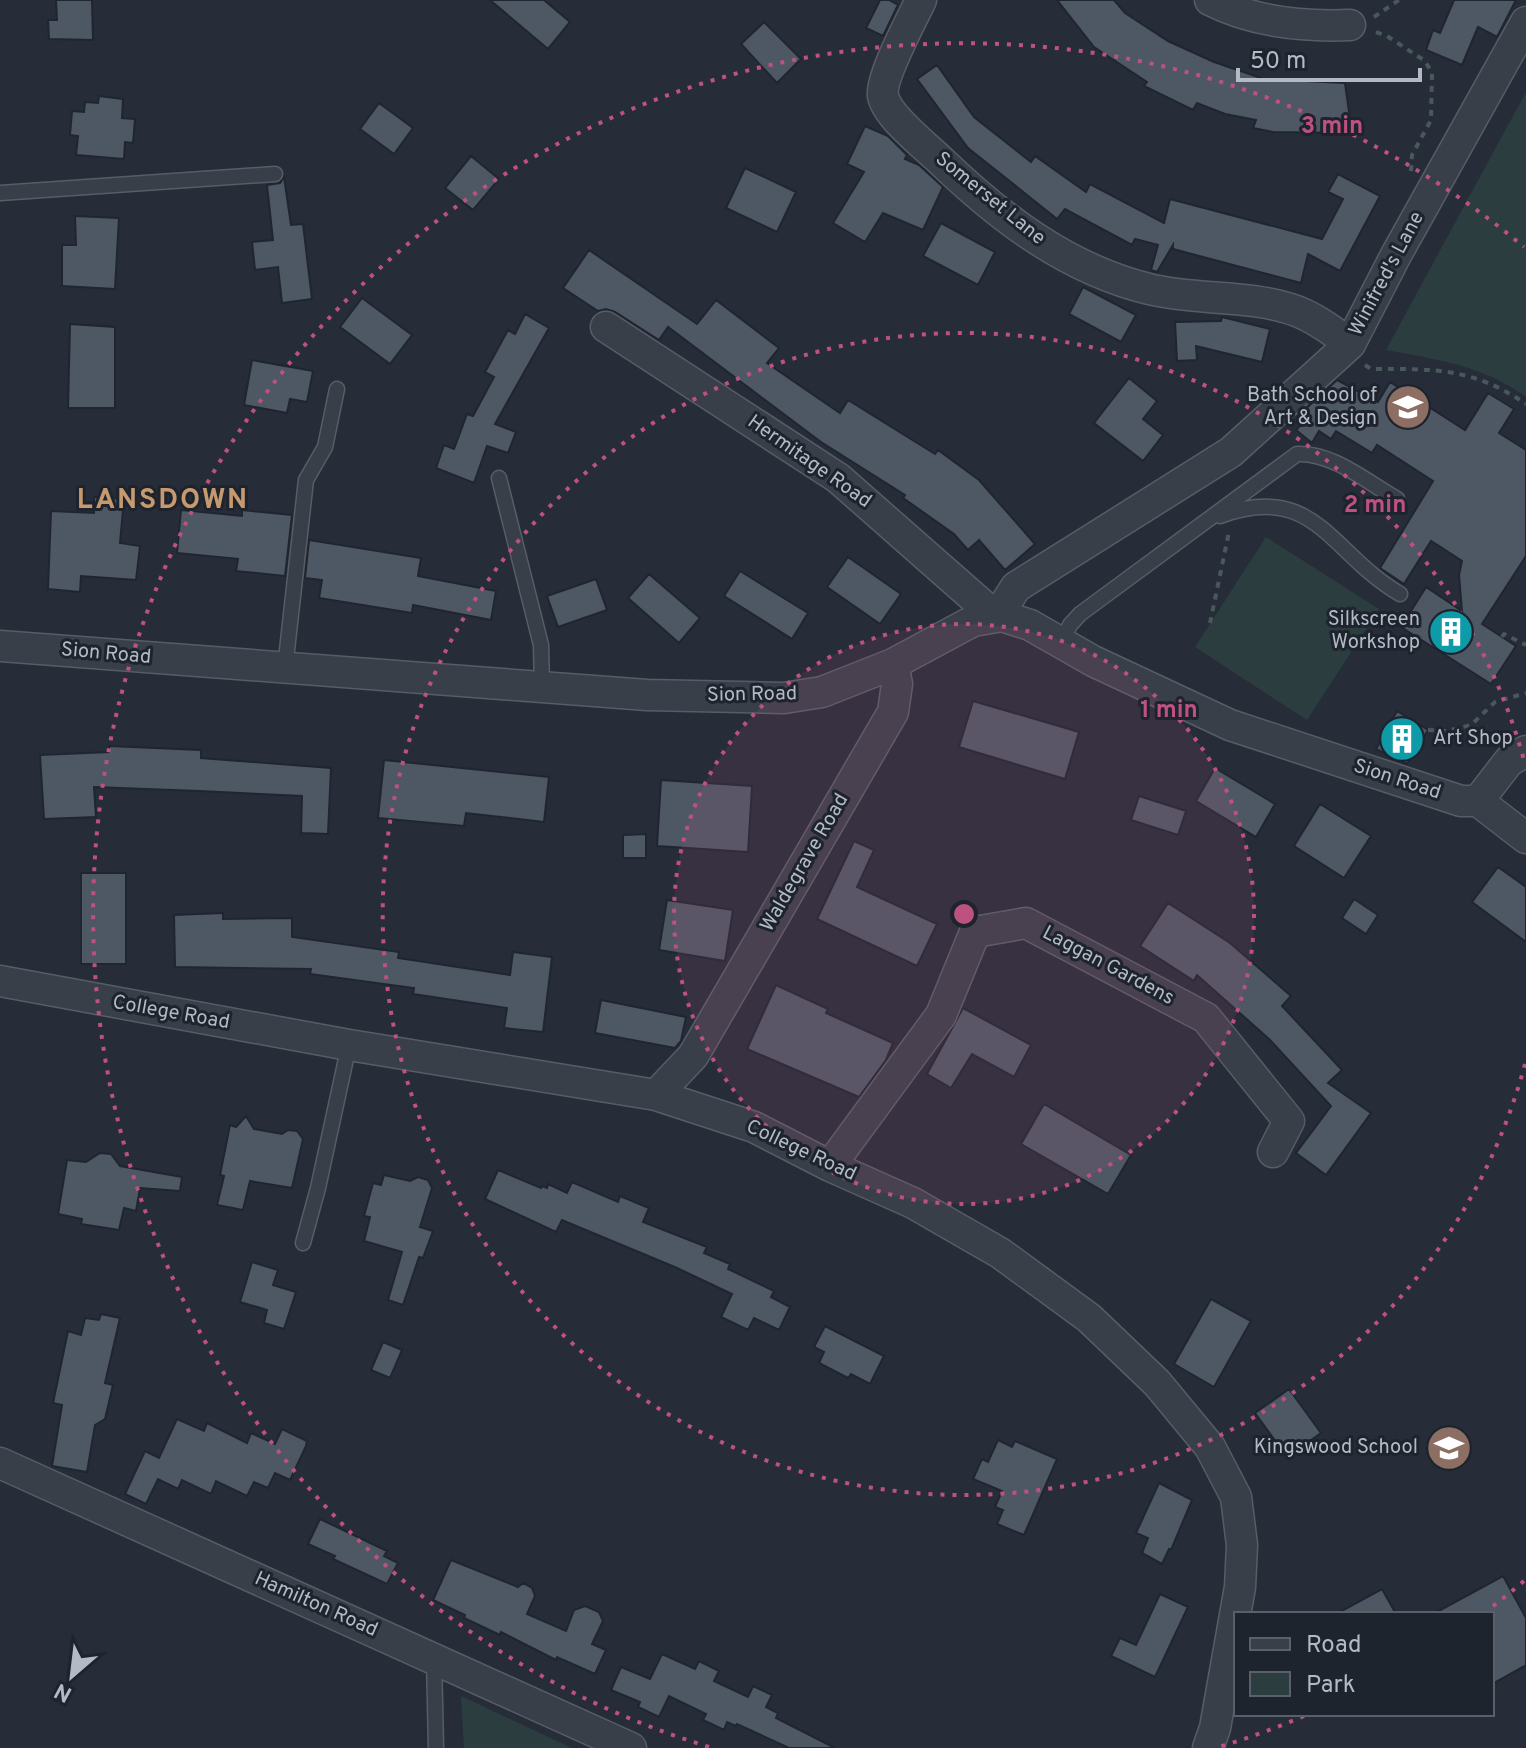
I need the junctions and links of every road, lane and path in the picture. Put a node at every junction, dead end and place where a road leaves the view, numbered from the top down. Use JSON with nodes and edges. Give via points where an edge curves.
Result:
{"nodes":[{"id":1,"x":921,"y":0,"type":"edge"},
{"id":2,"x":1210,"y":0,"type":"edge"},
{"id":3,"x":1526,"y":22,"type":"edge"},
{"id":4,"x":1362,"y":28,"type":"joint"},
{"id":5,"x":1411,"y":173,"type":"dead end"},
{"id":6,"x":275,"y":174,"type":"dead end"},
{"id":7,"x":0,"y":193,"type":"edge"},
{"id":8,"x":606,"y":327,"type":"dead end"},
{"id":9,"x":1347,"y":348,"type":"junction"},
{"id":10,"x":337,"y":389,"type":"dead end"},
{"id":11,"x":1526,"y":404,"type":"edge"},
{"id":12,"x":499,"y":478,"type":"dead end"},
{"id":13,"x":1397,"y":499,"type":"dead end"},
{"id":14,"x":1233,"y":511,"type":"junction"},
{"id":15,"x":1204,"y":522,"type":"junction"},
{"id":16,"x":1400,"y":594,"type":"dead end"},
{"id":17,"x":999,"y":617,"type":"junction"},
{"id":18,"x":1210,"y":623,"type":"dead end"},
{"id":19,"x":1502,"y":637,"type":"dead end"},
{"id":20,"x":1062,"y":642,"type":"junction"},
{"id":21,"x":1526,"y":645,"type":"edge"},
{"id":22,"x":0,"y":646,"type":"edge"},
{"id":23,"x":893,"y":664,"type":"junction"},
{"id":24,"x":285,"y":668,"type":"junction"},
{"id":25,"x":542,"y":687,"type":"junction"},
{"id":26,"x":1526,"y":693,"type":"edge"},
{"id":27,"x":1428,"y":730,"type":"dead end"},
{"id":28,"x":1526,"y":751,"type":"edge"},
{"id":29,"x":1478,"y":801,"type":"junction"},
{"id":30,"x":1526,"y":838,"type":"edge"},
{"id":31,"x":0,"y":981,"type":"edge"},
{"id":32,"x":349,"y":1045,"type":"junction"},
{"id":33,"x":693,"y":1056,"type":"junction"},
{"id":34,"x":656,"y":1095,"type":"junction"},
{"id":35,"x":695,"y":1106,"type":"junction"},
{"id":36,"x":1273,"y":1152,"type":"dead end"},
{"id":37,"x":830,"y":1166,"type":"junction"},
{"id":38,"x":303,"y":1243,"type":"dead end"},
{"id":39,"x":0,"y":1463,"type":"edge"},
{"id":40,"x":1236,"y":1612,"type":"edge"},
{"id":41,"x":1234,"y":1630,"type":"edge"},
{"id":42,"x":434,"y":1657,"type":"junction"},
{"id":43,"x":1219,"y":1737,"type":"edge"},
{"id":44,"x":436,"y":1748,"type":"edge"},
{"id":45,"x":631,"y":1748,"type":"edge"}],
"edges":[{"from":1,"to":9,"type":"street","name":"Somerset Lane","via":[[883,96],[893,115],[965,185],[1036,241],[1112,278],[1172,294],[1275,305],[1320,322]]},
{"from":2,"to":4,"type":"street","via":[[1287,23]]},
{"from":3,"to":9,"type":"street","name":"Winifred's Lane"},
{"from":4,"to":5,"type":"path","via":[[1387,36],[1425,61],[1432,73],[1431,120],[1412,155]]},
{"from":6,"to":7,"type":"lane"},
{"from":8,"to":17,"type":"street","name":"Hermitage Road","via":[[838,478]]},
{"from":9,"to":11,"type":"path","via":[[1371,369],[1438,369],[1469,375]]},
{"from":9,"to":17,"type":"street","name":"Winifred's Lane","via":[[1231,452],[1016,587]]},
{"from":10,"to":24,"type":"lane","via":[[325,447],[306,480]]},
{"from":12,"to":25,"type":"lane","via":[[541,645]]},
{"from":13,"to":15,"type":"lane","via":[[1330,460],[1297,454]]},
{"from":14,"to":15,"type":"lane"},
{"from":14,"to":16,"type":"lane","via":[[1275,506],[1304,515]]},
{"from":14,"to":18,"type":"path"},
{"from":15,"to":20,"type":"lane","via":[[1080,614]]},
{"from":17,"to":20,"type":"street","name":"Sion Road"},
{"from":17,"to":23,"type":"street","name":"Sion Road","via":[[973,621]]},
{"from":19,"to":21,"type":"path"},
{"from":20,"to":29,"type":"street","name":"Sion Road","via":[[1230,725],[1461,801]]},
{"from":22,"to":24,"type":"street","name":"Sion Road"},
{"from":23,"to":25,"type":"street","name":"Sion Road","via":[[822,692],[784,698]]},
{"from":23,"to":33,"type":"street","name":"Waldegrave Road","via":[[893,712]]},
{"from":24,"to":25,"type":"street","name":"Sion Road"},
{"from":26,"to":27,"type":"path","via":[[1495,702],[1471,725]]},
{"from":28,"to":29,"type":"street","via":[[1509,761]]},
{"from":29,"to":30,"type":"street"},
{"from":31,"to":32,"type":"street","name":"College Road"},
{"from":32,"to":34,"type":"street","name":"College Road"},
{"from":32,"to":38,"type":"lane"},
{"from":33,"to":34,"type":"street","name":"Waldegrave Road"},
{"from":33,"to":35,"type":"street"},
{"from":34,"to":35,"type":"street","name":"College Road"},
{"from":35,"to":37,"type":"street","name":"College Road","via":[[754,1127]]},
{"from":36,"to":37,"type":"street","name":"Laggan Gardens","via":[[1289,1121],[1206,1018],[1026,923],[975,932],[941,1015]]},
{"from":37,"to":40,"type":"street","name":"College Road","via":[[913,1203],[1000,1253],[1089,1318],[1157,1383],[1210,1447],[1236,1497],[1242,1545]]},
{"from":39,"to":42,"type":"street","name":"Hamilton Road"},
{"from":41,"to":43,"type":"street","name":"College Road"},
{"from":42,"to":44,"type":"lane"},
{"from":42,"to":45,"type":"street","name":"Hamilton Road"}]}
